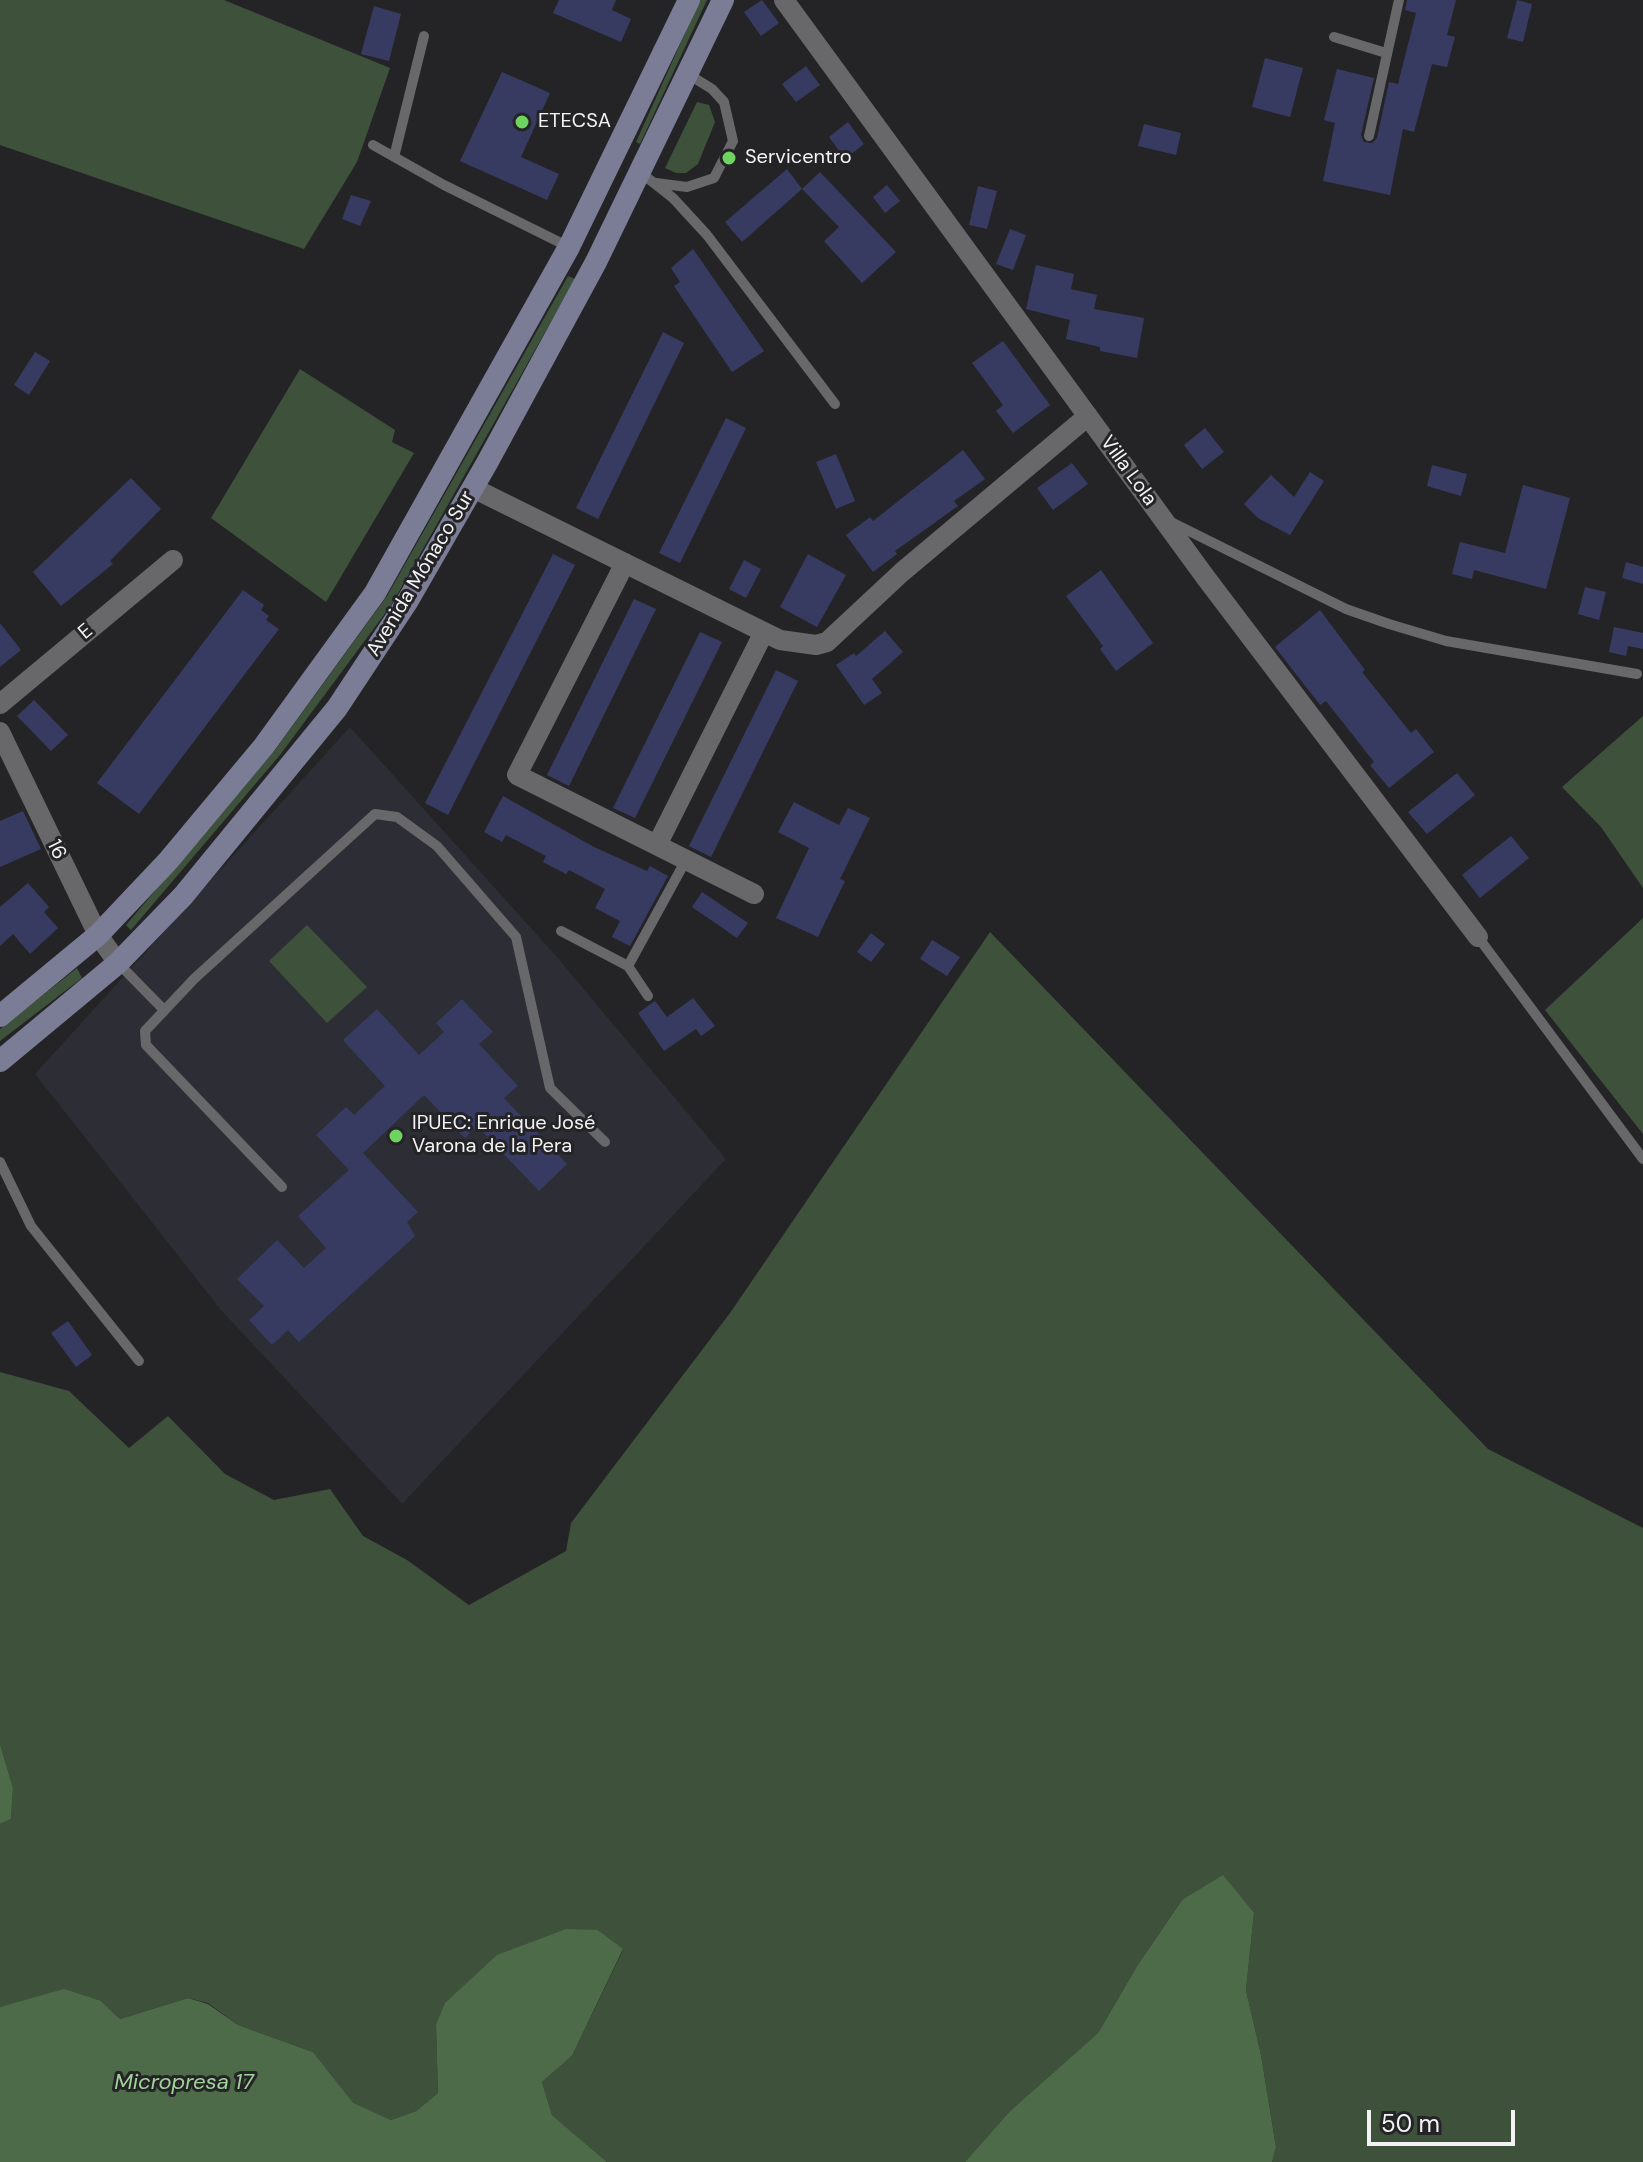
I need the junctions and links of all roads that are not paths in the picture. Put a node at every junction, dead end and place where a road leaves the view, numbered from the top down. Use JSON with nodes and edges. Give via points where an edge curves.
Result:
{"nodes":[{"id":1,"x":689,"y":0,"type":"edge"},
{"id":2,"x":723,"y":0,"type":"edge"},
{"id":3,"x":784,"y":0,"type":"edge"},
{"id":4,"x":1399,"y":0,"type":"edge"},
{"id":5,"x":424,"y":36,"type":"dead end"},
{"id":6,"x":1334,"y":37,"type":"dead end"},
{"id":7,"x":1386,"y":53,"type":"junction"},
{"id":8,"x":688,"y":74,"type":"junction"},
{"id":9,"x":1369,"y":136,"type":"dead end"},
{"id":10,"x":373,"y":145,"type":"dead end"},
{"id":11,"x":394,"y":157,"type":"junction"},
{"id":12,"x":615,"y":159,"type":"junction"},
{"id":13,"x":647,"y":178,"type":"junction"},
{"id":14,"x":569,"y":247,"type":"junction"},
{"id":15,"x":596,"y":262,"type":"junction"},
{"id":16,"x":835,"y":404,"type":"dead end"},
{"id":17,"x":1088,"y":416,"type":"junction"},
{"id":18,"x":473,"y":488,"type":"junction"},
{"id":19,"x":1163,"y":518,"type":"junction"},
{"id":20,"x":173,"y":560,"type":"dead end"},
{"id":21,"x":625,"y":563,"type":"junction"},
{"id":22,"x":764,"y":632,"type":"junction"},
{"id":23,"x":1637,"y":674,"type":"dead end"},
{"id":24,"x":0,"y":704,"type":"edge"},
{"id":25,"x":0,"y":732,"type":"edge"},
{"id":26,"x":657,"y":845,"type":"junction"},
{"id":27,"x":686,"y":860,"type":"junction"},
{"id":28,"x":754,"y":894,"type":"dead end"},
{"id":29,"x":561,"y":931,"type":"dead end"},
{"id":30,"x":98,"y":935,"type":"junction"},
{"id":31,"x":1478,"y":937,"type":"joint"},
{"id":32,"x":118,"y":963,"type":"junction"},
{"id":33,"x":628,"y":966,"type":"junction"},
{"id":34,"x":648,"y":996,"type":"dead end"},
{"id":35,"x":164,"y":1010,"type":"junction"},
{"id":36,"x":0,"y":1016,"type":"edge"},
{"id":37,"x":0,"y":1061,"type":"edge"},
{"id":38,"x":605,"y":1142,"type":"dead end"},
{"id":39,"x":1643,"y":1159,"type":"edge"},
{"id":40,"x":0,"y":1162,"type":"edge"},
{"id":41,"x":282,"y":1187,"type":"dead end"},
{"id":42,"x":139,"y":1361,"type":"dead end"}],
"edges":[{"from":1,"to":12,"type":"main road","name":"Avenida Mónaco Sur"},
{"from":2,"to":8,"type":"main road","name":"Avenida Mónaco Sur"},
{"from":3,"to":17,"type":"street","name":"Villa Lola"},
{"from":4,"to":7,"type":"lane"},
{"from":5,"to":11,"type":"lane"},
{"from":6,"to":7,"type":"lane"},
{"from":7,"to":9,"type":"lane"},
{"from":8,"to":13,"type":"main road","name":"Avenida Mónaco Sur"},
{"from":8,"to":13,"type":"lane","via":[[724,102],[733,141],[714,178],[687,187]]},
{"from":10,"to":11,"type":"lane"},
{"from":11,"to":14,"type":"lane"},
{"from":12,"to":13,"type":"main road"},
{"from":12,"to":14,"type":"main road","name":"Avenida Mónaco Sur"},
{"from":13,"to":15,"type":"main road","name":"Avenida Mónaco Sur"},
{"from":13,"to":16,"type":"lane","via":[[707,235]]},
{"from":14,"to":15,"type":"main road"},
{"from":14,"to":30,"type":"main road","name":"Avenida Mónaco Sur","via":[[375,593],[254,758]]},
{"from":15,"to":18,"type":"main road","name":"Avenida Mónaco Sur"},
{"from":17,"to":19,"type":"street","name":"Villa Lola"},
{"from":17,"to":22,"type":"street","via":[[827,642],[800,645]]},
{"from":18,"to":21,"type":"street"},
{"from":18,"to":32,"type":"main road","name":"Avenida Mónaco Sur","via":[[337,708],[183,896]]},
{"from":19,"to":23,"type":"lane","via":[[1346,609],[1389,624],[1446,641]]},
{"from":19,"to":31,"type":"street","name":"Villa Lola"},
{"from":20,"to":24,"type":"street","name":"E"},
{"from":21,"to":22,"type":"street"},
{"from":21,"to":26,"type":"street","via":[[517,775]]},
{"from":22,"to":26,"type":"street"},
{"from":25,"to":30,"type":"street","name":"16"},
{"from":26,"to":27,"type":"street"},
{"from":27,"to":28,"type":"street"},
{"from":27,"to":33,"type":"lane"},
{"from":29,"to":33,"type":"lane"},
{"from":30,"to":32,"type":"street","name":"16"},
{"from":30,"to":36,"type":"main road","name":"Avenida Mónaco Sur"},
{"from":31,"to":39,"type":"lane"},
{"from":32,"to":35,"type":"lane"},
{"from":32,"to":37,"type":"main road","name":"Avenida Mónaco Sur"},
{"from":33,"to":34,"type":"lane"},
{"from":35,"to":38,"type":"lane","via":[[375,814],[397,817],[437,846],[516,937],[550,1088]]},
{"from":35,"to":41,"type":"lane","via":[[145,1031],[146,1045]]},
{"from":40,"to":42,"type":"lane","via":[[31,1226]]}]}
